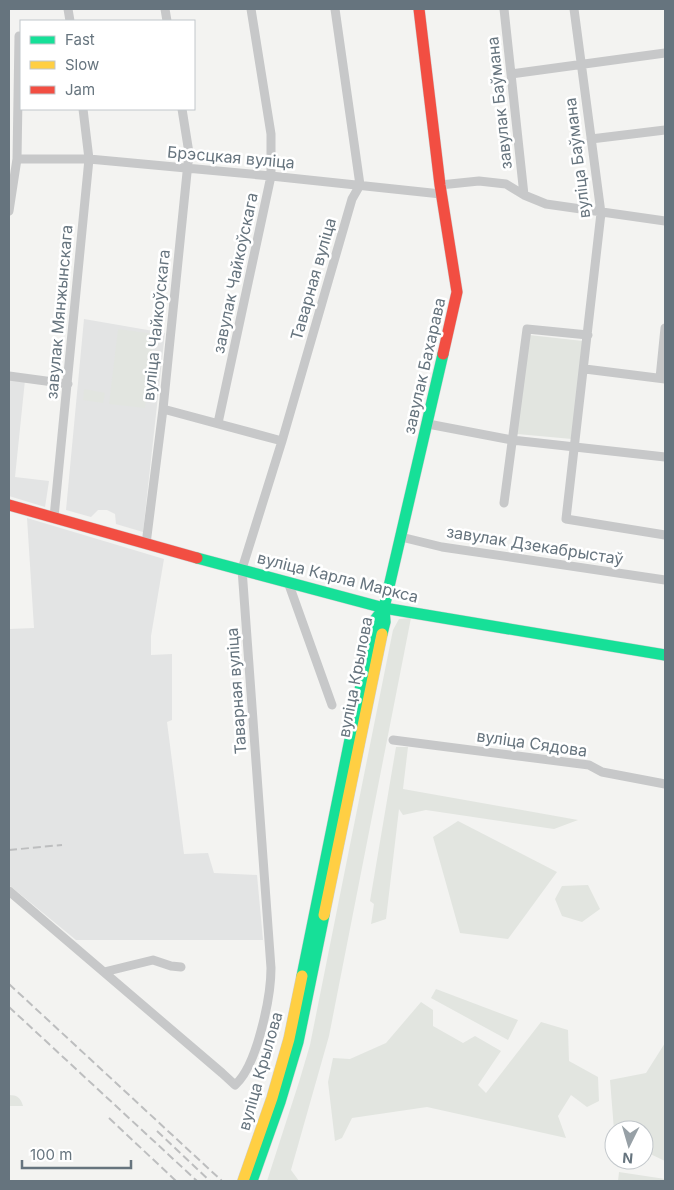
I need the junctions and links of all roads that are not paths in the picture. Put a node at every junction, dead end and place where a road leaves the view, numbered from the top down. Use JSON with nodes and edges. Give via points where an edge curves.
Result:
{"nodes":[{"id":1,"x":251,"y":9,"type":"edge"},
{"id":2,"x":335,"y":9,"type":"edge"},
{"id":3,"x":419,"y":9,"type":"edge"},
{"id":4,"x":504,"y":9,"type":"edge"},
{"id":5,"x":574,"y":9,"type":"edge"},
{"id":6,"x":19,"y":36,"type":"dead end"},
{"id":7,"x":665,"y":53,"type":"edge"},
{"id":8,"x":581,"y":63,"type":"junction"},
{"id":9,"x":511,"y":74,"type":"junction"},
{"id":10,"x":83,"y":110,"type":"edge"},
{"id":11,"x":182,"y":110,"type":"edge"},
{"id":12,"x":665,"y":130,"type":"edge"},
{"id":13,"x":591,"y":139,"type":"junction"},
{"id":14,"x":17,"y":159,"type":"junction"},
{"id":15,"x":89,"y":159,"type":"junction"},
{"id":16,"x":188,"y":168,"type":"junction"},
{"id":17,"x":271,"y":176,"type":"junction"},
{"id":18,"x":360,"y":185,"type":"junction"},
{"id":19,"x":441,"y":190,"type":"junction"},
{"id":20,"x":524,"y":195,"type":"junction"},
{"id":21,"x":9,"y":211,"type":"edge"},
{"id":22,"x":601,"y":213,"type":"junction"},
{"id":23,"x":665,"y":221,"type":"edge"},
{"id":24,"x":665,"y":328,"type":"edge"},
{"id":25,"x":588,"y":335,"type":"junction"},
{"id":26,"x":585,"y":369,"type":"junction"},
{"id":27,"x":9,"y":376,"type":"edge"},
{"id":28,"x":663,"y":379,"type":"edge"},
{"id":29,"x":68,"y":384,"type":"junction"},
{"id":30,"x":163,"y":409,"type":"junction"},
{"id":31,"x":218,"y":423,"type":"junction"},
{"id":32,"x":428,"y":424,"type":"junction"},
{"id":33,"x":512,"y":440,"type":"junction"},
{"id":34,"x":282,"y":441,"type":"junction"},
{"id":35,"x":575,"y":447,"type":"junction"},
{"id":36,"x":665,"y":457,"type":"edge"},
{"id":37,"x":504,"y":503,"type":"dead end"},
{"id":38,"x":9,"y":505,"type":"edge"},
{"id":39,"x":54,"y":517,"type":"junction"},
{"id":40,"x":665,"y":535,"type":"edge"},
{"id":41,"x":401,"y":537,"type":"junction"},
{"id":42,"x":146,"y":544,"type":"junction"},
{"id":43,"x":242,"y":570,"type":"junction"},
{"id":44,"x":665,"y":580,"type":"edge"},
{"id":45,"x":288,"y":582,"type":"junction"},
{"id":46,"x":384,"y":608,"type":"junction"},
{"id":47,"x":665,"y":655,"type":"edge"},
{"id":48,"x":332,"y":704,"type":"dead end"},
{"id":49,"x":393,"y":740,"type":"dead end"},
{"id":50,"x":665,"y":784,"type":"edge"},
{"id":51,"x":9,"y":891,"type":"edge"},
{"id":52,"x":181,"y":967,"type":"dead end"},
{"id":53,"x":104,"y":972,"type":"junction"},
{"id":54,"x":276,"y":1100,"type":"junction"},
{"id":55,"x":243,"y":1181,"type":"edge"},
{"id":56,"x":252,"y":1181,"type":"edge"}],
"edges":[{"from":1,"to":17,"type":"street","name":"завулак Чайкоўскага","via":[[271,134]]},
{"from":2,"to":18,"type":"street"},
{"from":3,"to":19,"type":"main road","name":"завулак Бахарава"},
{"from":4,"to":9,"type":"street","name":"завулак Баўмана"},
{"from":5,"to":8,"type":"street","name":"вуліца Баўмана"},
{"from":6,"to":14,"type":"street"},
{"from":7,"to":8,"type":"street"},
{"from":8,"to":9,"type":"street"},
{"from":8,"to":13,"type":"street","name":"вуліца Баўмана"},
{"from":9,"to":20,"type":"street","name":"завулак Баўмана"},
{"from":10,"to":15,"type":"street","name":"завулак Мянжынскага"},
{"from":11,"to":16,"type":"street","name":"вуліца Чайкоўскага"},
{"from":12,"to":13,"type":"street"},
{"from":13,"to":22,"type":"street","name":"вуліца Баўмана"},
{"from":14,"to":15,"type":"street","name":"Брэсцкая вуліца"},
{"from":14,"to":21,"type":"street"},
{"from":15,"to":16,"type":"street","name":"Брэсцкая вуліца"},
{"from":15,"to":29,"type":"street","name":"завулак Мянжынскага"},
{"from":16,"to":17,"type":"street","name":"Брэсцкая вуліца"},
{"from":16,"to":30,"type":"street","name":"вуліца Чайкоўскага"},
{"from":17,"to":18,"type":"street","name":"Брэсцкая вуліца"},
{"from":17,"to":31,"type":"street","name":"завулак Чайкоўскага"},
{"from":18,"to":19,"type":"street","name":"Брэсцкая вуліца"},
{"from":18,"to":34,"type":"street","name":"Таварная вуліца","via":[[352,199]]},
{"from":19,"to":20,"type":"street","name":"Брэсцкая вуліца","via":[[479,181],[506,184]]},
{"from":19,"to":32,"type":"main road","name":"завулак Бахарава","via":[[457,292]]},
{"from":20,"to":22,"type":"street","name":"Брэсцкая вуліца","via":[[546,204]]},
{"from":22,"to":23,"type":"street","name":"Брэсцкая вуліца"},
{"from":22,"to":25,"type":"street","name":"вуліца Баўмана"},
{"from":24,"to":28,"type":"street"},
{"from":25,"to":26,"type":"street","name":"вуліца Баўмана"},
{"from":25,"to":33,"type":"street","via":[[526,329]]},
{"from":26,"to":28,"type":"street"},
{"from":26,"to":35,"type":"street","name":"вуліца Баўмана"},
{"from":27,"to":29,"type":"street"},
{"from":29,"to":39,"type":"street","name":"завулак Мянжынскага"},
{"from":30,"to":31,"type":"street"},
{"from":30,"to":42,"type":"street","name":"вуліца Чайкоўскага"},
{"from":31,"to":34,"type":"street"},
{"from":32,"to":33,"type":"street"},
{"from":32,"to":41,"type":"main road","name":"завулак Бахарава"},
{"from":33,"to":35,"type":"street"},
{"from":33,"to":37,"type":"street"},
{"from":34,"to":43,"type":"street","name":"Таварная вуліца"},
{"from":35,"to":36,"type":"street"},
{"from":35,"to":40,"type":"street","name":"вуліца Баўмана","via":[[566,519]]},
{"from":38,"to":39,"type":"main road","name":"вуліца Карла Маркса"},
{"from":39,"to":42,"type":"main road","name":"вуліца Карла Маркса"},
{"from":41,"to":44,"type":"street","name":"завулак Дзекабрыстаў","via":[[442,547]]},
{"from":41,"to":46,"type":"main road","name":"завулак Бахарава"},
{"from":42,"to":43,"type":"main road","name":"вуліца Карла Маркса"},
{"from":43,"to":45,"type":"main road","name":"вуліца Карла Маркса"},
{"from":43,"to":53,"type":"street","name":"Таварная вуліца","via":[[272,968],[261,1032],[242,1079],[234,1085]]},
{"from":45,"to":46,"type":"main road","name":"вуліца Карла Маркса"},
{"from":45,"to":48,"type":"street"},
{"from":46,"to":47,"type":"main road","name":"вуліца Карла Маркса"},
{"from":46,"to":54,"type":"main road","name":"вуліца Крылова","via":[[374,621]]},
{"from":49,"to":50,"type":"street","name":"вуліца Сядова","via":[[589,765],[602,772]]},
{"from":51,"to":53,"type":"street","name":"Таварная вуліца"},
{"from":52,"to":53,"type":"street","via":[[153,960]]},
{"from":54,"to":55,"type":"main road","name":"вуліца Крылова"},
{"from":54,"to":56,"type":"main road","name":"вуліца Крылова"}]}
